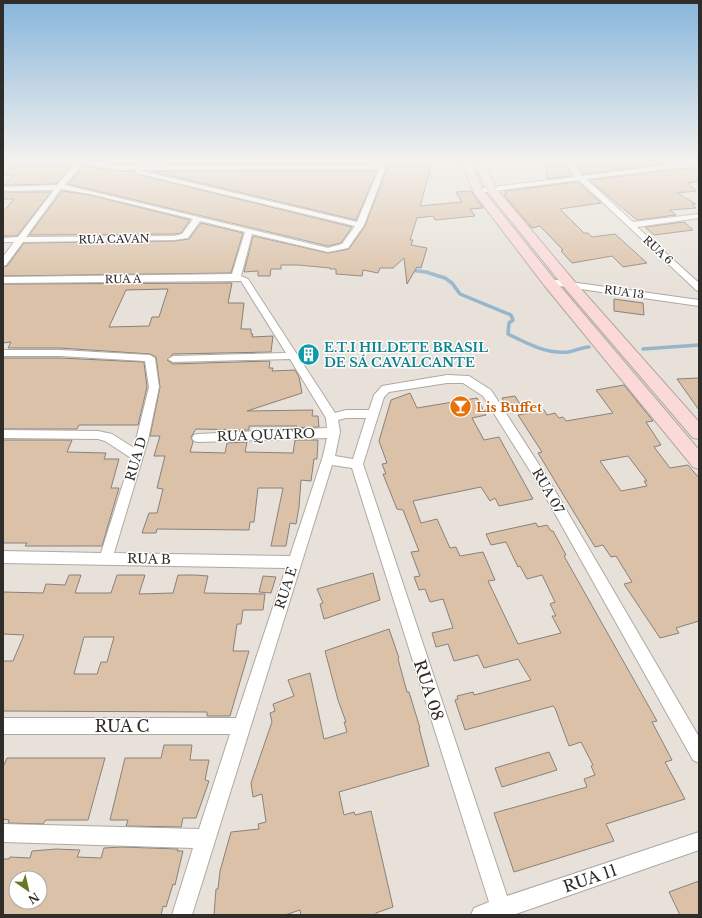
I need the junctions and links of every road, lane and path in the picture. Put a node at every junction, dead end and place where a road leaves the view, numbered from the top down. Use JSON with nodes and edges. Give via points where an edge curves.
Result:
{"nodes":[{"id":1,"x":48,"y":203,"type":"edge"},
{"id":2,"x":135,"y":203,"type":"edge"},
{"id":3,"x":267,"y":203,"type":"edge"},
{"id":4,"x":368,"y":203,"type":"edge"},
{"id":5,"x":494,"y":203,"type":"edge"},
{"id":6,"x":496,"y":203,"type":"edge"},
{"id":7,"x":607,"y":203,"type":"edge"},
{"id":8,"x":699,"y":216,"type":"edge"},
{"id":9,"x":198,"y":218,"type":"junction"},
{"id":10,"x":360,"y":225,"type":"junction"},
{"id":11,"x":631,"y":225,"type":"junction"},
{"id":12,"x":249,"y":232,"type":"junction"},
{"id":13,"x":3,"y":240,"type":"edge"},
{"id":14,"x":20,"y":240,"type":"junction"},
{"id":15,"x":3,"y":263,"type":"edge"},
{"id":16,"x":240,"y":278,"type":"junction"},
{"id":17,"x":3,"y":280,"type":"edge"},
{"id":18,"x":548,"y":282,"type":"junction"},
{"id":19,"x":569,"y":284,"type":"junction"},
{"id":20,"x":699,"y":288,"type":"edge"},
{"id":21,"x":580,"y":296,"type":"junction"},
{"id":22,"x":562,"y":298,"type":"junction"},
{"id":23,"x":699,"y":303,"type":"edge"},
{"id":24,"x":3,"y":353,"type":"edge"},
{"id":25,"x":294,"y":356,"type":"junction"},
{"id":26,"x":173,"y":359,"type":"dead end"},
{"id":27,"x":374,"y":414,"type":"junction"},
{"id":28,"x":332,"y":418,"type":"junction"},
{"id":29,"x":334,"y":432,"type":"junction"},
{"id":30,"x":699,"y":433,"type":"edge"},
{"id":31,"x":3,"y":434,"type":"edge"},
{"id":32,"x":198,"y":438,"type":"dead end"},
{"id":33,"x":137,"y":456,"type":"junction"},
{"id":34,"x":329,"y":460,"type":"junction"},
{"id":35,"x":699,"y":462,"type":"edge"},
{"id":36,"x":357,"y":464,"type":"junction"},
{"id":37,"x":3,"y":557,"type":"edge"},
{"id":38,"x":106,"y":558,"type":"junction"},
{"id":39,"x":295,"y":562,"type":"junction"},
{"id":40,"x":3,"y":726,"type":"edge"},
{"id":41,"x":242,"y":726,"type":"junction"},
{"id":42,"x":699,"y":754,"type":"edge"},
{"id":43,"x":3,"y":833,"type":"edge"},
{"id":44,"x":204,"y":839,"type":"junction"},
{"id":45,"x":699,"y":841,"type":"edge"},
{"id":46,"x":502,"y":912,"type":"edge"},
{"id":47,"x":182,"y":915,"type":"edge"},
{"id":48,"x":481,"y":915,"type":"edge"}],
"edges":[{"from":1,"to":14,"type":"street"},
{"from":2,"to":9,"type":"street"},
{"from":3,"to":10,"type":"street"},
{"from":4,"to":10,"type":"street"},
{"from":5,"to":18,"type":"street"},
{"from":6,"to":19,"type":"street"},
{"from":7,"to":11,"type":"street","name":"RUA 6"},
{"from":8,"to":11,"type":"street"},
{"from":9,"to":12,"type":"street"},
{"from":9,"to":14,"type":"street","name":"RUA CAVAN","via":[[185,236],[174,238]]},
{"from":10,"to":12,"type":"street","via":[[345,246],[328,250]]},
{"from":11,"to":20,"type":"street","name":"RUA 6"},
{"from":12,"to":16,"type":"street"},
{"from":13,"to":14,"type":"street","name":"RUA CAVAN"},
{"from":14,"to":15,"type":"street"},
{"from":16,"to":17,"type":"street","name":"RUA A"},
{"from":16,"to":25,"type":"street","name":"RUA E"},
{"from":18,"to":19,"type":"street","name":"RUA 13"},
{"from":18,"to":22,"type":"street"},
{"from":19,"to":21,"type":"street"},
{"from":19,"to":23,"type":"street","name":"RUA 13"},
{"from":21,"to":22,"type":"street"},
{"from":21,"to":30,"type":"street"},
{"from":22,"to":35,"type":"street"},
{"from":24,"to":33,"type":"street","name":"RUA D","via":[[150,358],[154,387]]},
{"from":25,"to":26,"type":"street"},
{"from":25,"to":28,"type":"street","name":"RUA E"},
{"from":27,"to":28,"type":"street"},
{"from":27,"to":36,"type":"street","name":"RUA 07"},
{"from":27,"to":42,"type":"street","name":"RUA 07","via":[[379,395],[397,386],[465,379],[487,394],[543,481]]},
{"from":28,"to":29,"type":"street","name":"RUA E"},
{"from":29,"to":32,"type":"street","name":"RUA QUATRO"},
{"from":29,"to":34,"type":"street","name":"RUA E"},
{"from":31,"to":33,"type":"street","via":[[98,435],[108,437]]},
{"from":33,"to":38,"type":"street","name":"RUA D"},
{"from":34,"to":36,"type":"street"},
{"from":34,"to":39,"type":"street","name":"RUA E"},
{"from":36,"to":46,"type":"street","name":"RUA 08"},
{"from":37,"to":38,"type":"street","name":"RUA B"},
{"from":38,"to":39,"type":"street","name":"RUA B"},
{"from":39,"to":41,"type":"street","name":"RUA E"},
{"from":40,"to":41,"type":"street","name":"RUA C"},
{"from":41,"to":44,"type":"street","name":"RUA E"},
{"from":43,"to":44,"type":"street"},
{"from":44,"to":47,"type":"street","name":"RUA E"},
{"from":45,"to":46,"type":"street","name":"RUA 11"},
{"from":46,"to":48,"type":"street","name":"RUA 11"}]}
